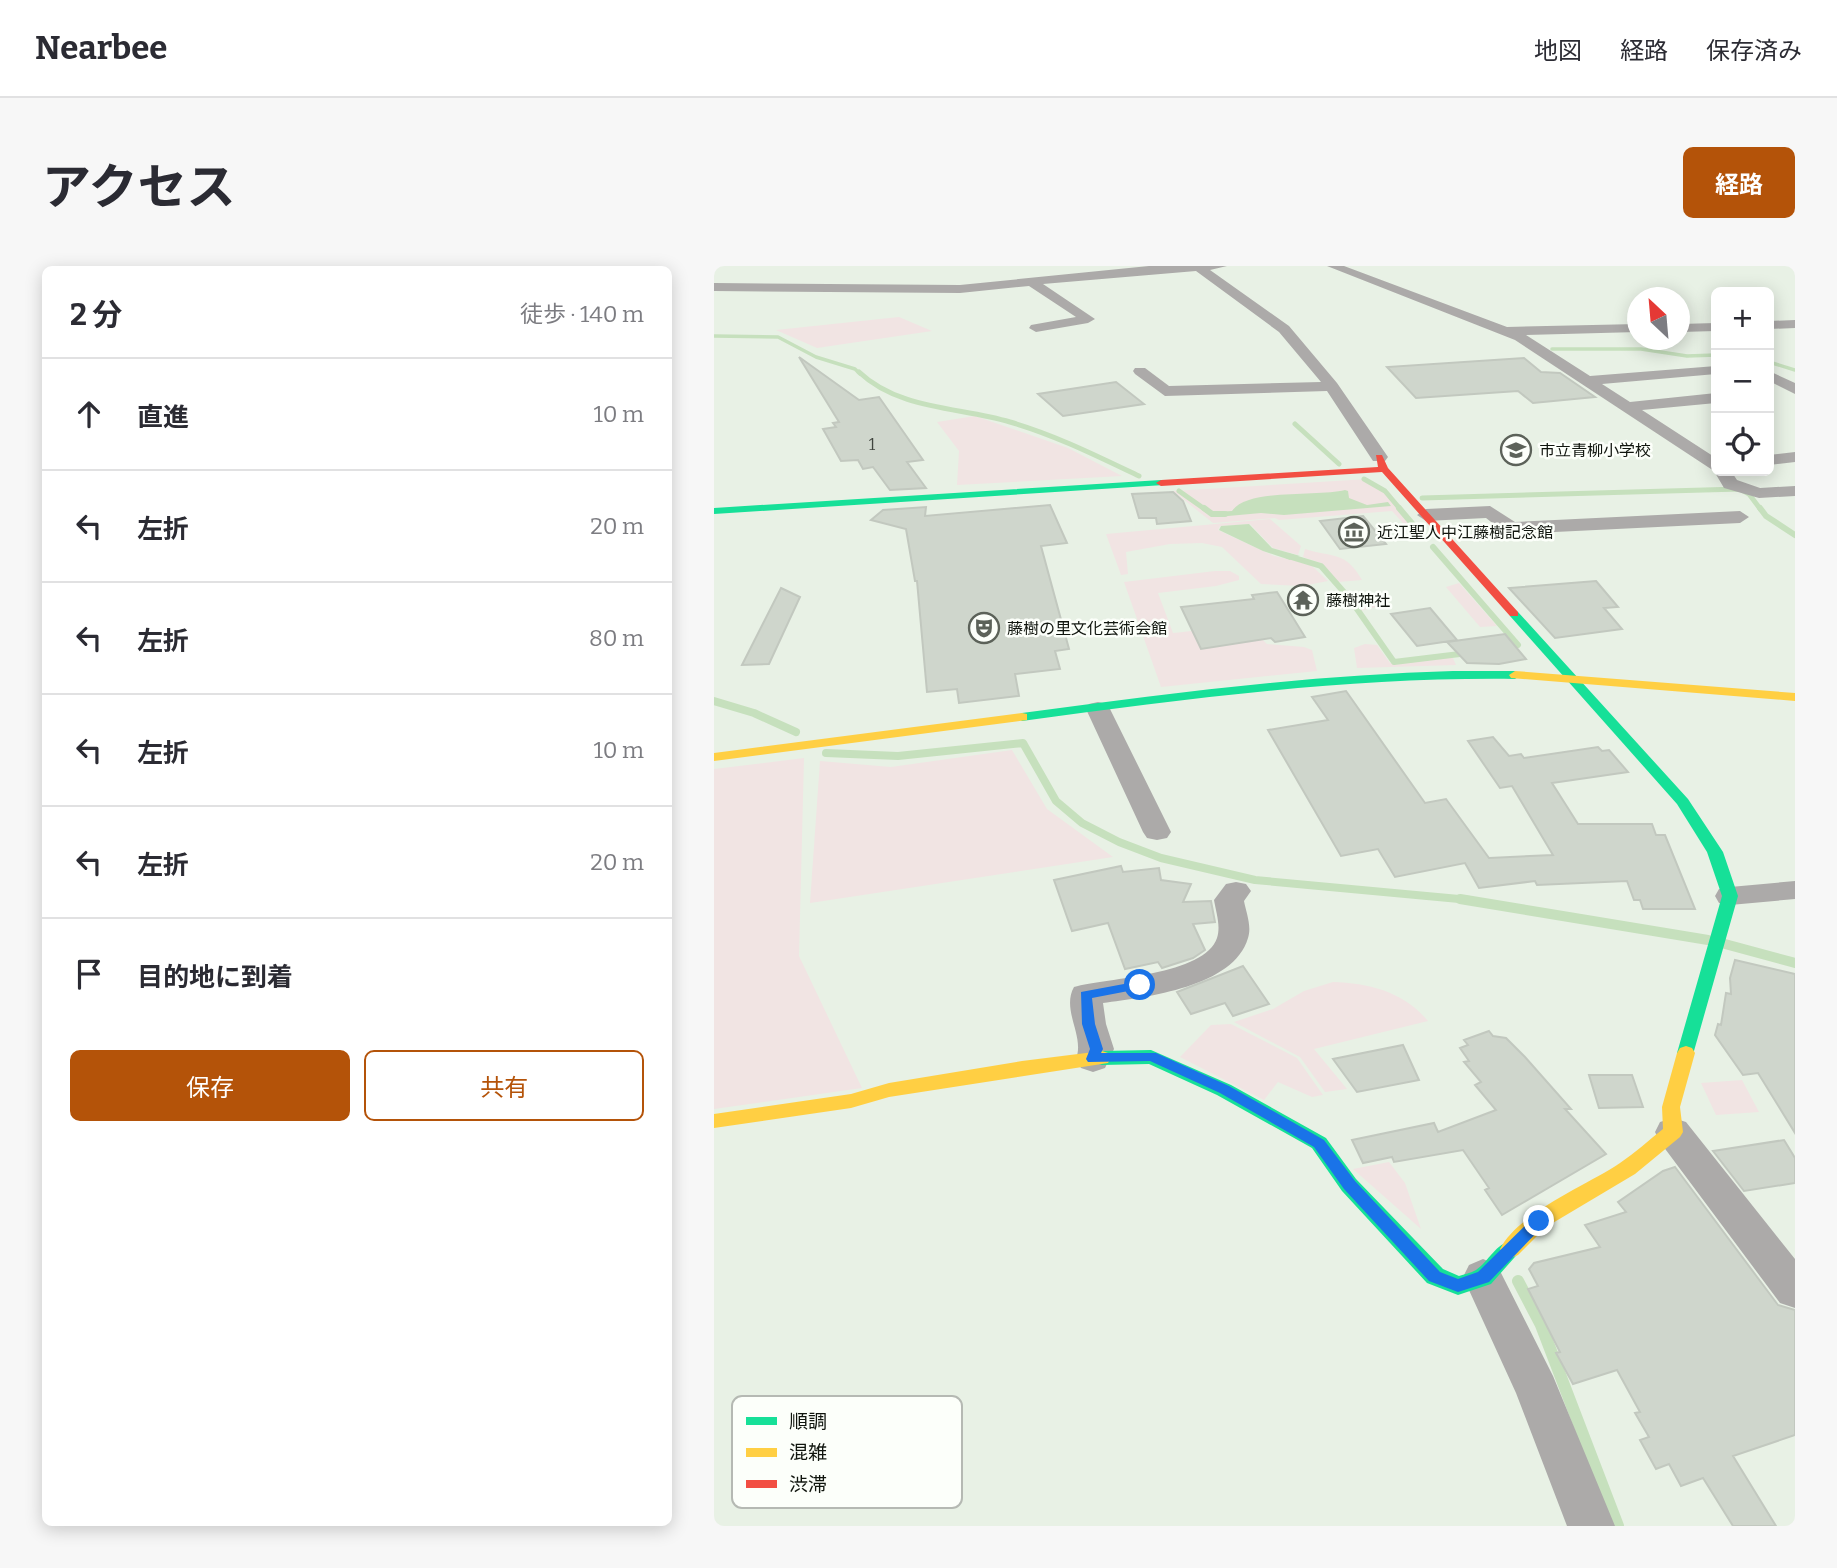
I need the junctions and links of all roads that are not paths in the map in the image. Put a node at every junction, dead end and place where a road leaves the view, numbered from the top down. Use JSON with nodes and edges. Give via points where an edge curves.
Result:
{"nodes":[{"id":1,"x":1220,"y":266,"type":"edge"},
{"id":2,"x":1333,"y":266,"type":"edge"},
{"id":3,"x":1197,"y":267,"type":"edge"},
{"id":4,"x":1101,"y":270,"type":"edge"},
{"id":5,"x":982,"y":271,"type":"dead end"},
{"id":6,"x":1031,"y":282,"type":"junction"},
{"id":7,"x":988,"y":286,"type":"junction"},
{"id":8,"x":714,"y":287,"type":"edge"},
{"id":9,"x":1795,"y":324,"type":"edge"},
{"id":10,"x":1774,"y":325,"type":"edge"},
{"id":11,"x":1711,"y":327,"type":"edge"},
{"id":12,"x":1036,"y":328,"type":"dead end"},
{"id":13,"x":1627,"y":328,"type":"edge"},
{"id":14,"x":1690,"y":328,"type":"edge"},
{"id":15,"x":1504,"y":331,"type":"junction"},
{"id":16,"x":1711,"y":370,"type":"edge"},
{"id":17,"x":1140,"y":371,"type":"dead end"},
{"id":18,"x":1774,"y":379,"type":"edge"},
{"id":19,"x":1588,"y":381,"type":"junction"},
{"id":20,"x":1332,"y":386,"type":"junction"},
{"id":21,"x":1795,"y":390,"type":"edge"},
{"id":22,"x":1774,"y":392,"type":"edge"},
{"id":23,"x":1711,"y":399,"type":"edge"},
{"id":24,"x":1629,"y":407,"type":"junction"},
{"id":25,"x":1795,"y":457,"type":"edge"},
{"id":26,"x":1774,"y":459,"type":"edge"},
{"id":27,"x":1382,"y":463,"type":"junction"},
{"id":28,"x":1711,"y":463,"type":"edge"},
{"id":29,"x":1725,"y":476,"type":"edge"},
{"id":30,"x":1795,"y":491,"type":"edge"},
{"id":31,"x":714,"y":511,"type":"edge"},
{"id":32,"x":1426,"y":515,"type":"junction"},
{"id":33,"x":1740,"y":517,"type":"dead end"},
{"id":34,"x":1570,"y":678,"type":"junction"},
{"id":35,"x":1795,"y":697,"type":"edge"},
{"id":36,"x":1098,"y":709,"type":"junction"},
{"id":37,"x":714,"y":757,"type":"edge"},
{"id":38,"x":1157,"y":832,"type":"dead end"},
{"id":39,"x":1795,"y":890,"type":"edge"},
{"id":40,"x":1236,"y":891,"type":"dead end"},
{"id":41,"x":1730,"y":896,"type":"junction"},
{"id":42,"x":1093,"y":1059,"type":"junction"},
{"id":43,"x":714,"y":1121,"type":"edge"},
{"id":44,"x":1673,"y":1132,"type":"junction"},
{"id":45,"x":1483,"y":1277,"type":"junction"},
{"id":46,"x":1795,"y":1290,"type":"edge"},
{"id":47,"x":1591,"y":1526,"type":"edge"}],
"edges":[{"from":1,"to":3,"type":"street"},
{"from":2,"to":15,"type":"street"},
{"from":3,"to":4,"type":"street"},
{"from":3,"to":20,"type":"street","via":[[1284,328]]},
{"from":4,"to":6,"type":"street"},
{"from":5,"to":7,"type":"street"},
{"from":6,"to":7,"type":"street"},
{"from":6,"to":12,"type":"street","via":[[1088,319]]},
{"from":7,"to":8,"type":"street"},
{"from":9,"to":10,"type":"street"},
{"from":11,"to":14,"type":"street"},
{"from":13,"to":15,"type":"street"},
{"from":15,"to":19,"type":"street"},
{"from":16,"to":19,"type":"street"},
{"from":17,"to":20,"type":"street","via":[[1165,391]]},
{"from":18,"to":21,"type":"street"},
{"from":19,"to":24,"type":"street"},
{"from":20,"to":27,"type":"street"},
{"from":21,"to":22,"type":"street"},
{"from":23,"to":24,"type":"street"},
{"from":24,"to":28,"type":"street"},
{"from":25,"to":26,"type":"street"},
{"from":27,"to":31,"type":"street"},
{"from":27,"to":32,"type":"street"},
{"from":29,"to":30,"type":"street","via":[[1730,484],[1759,493]]},
{"from":32,"to":33,"type":"street","via":[[1490,512],[1511,527]]},
{"from":32,"to":34,"type":"street"},
{"from":34,"to":35,"type":"street"},
{"from":34,"to":36,"type":"street","via":[[1458,674],[1289,683]]},
{"from":34,"to":41,"type":"street","via":[[1683,802],[1715,852]]},
{"from":36,"to":37,"type":"street"},
{"from":36,"to":38,"type":"street"},
{"from":39,"to":41,"type":"street"},
{"from":40,"to":42,"type":"street","via":[[1228,900],[1233,938],[1221,957],[1175,978],[1086,995],[1097,1049]]},
{"from":41,"to":44,"type":"street","via":[[1671,1107]]},
{"from":42,"to":43,"type":"street"},
{"from":42,"to":45,"type":"street","via":[[1152,1056],[1319,1143],[1349,1185],[1435,1276],[1458,1286]]},
{"from":44,"to":45,"type":"street","via":[[1628,1168],[1539,1221]]},
{"from":44,"to":46,"type":"street"},
{"from":45,"to":47,"type":"street","via":[[1537,1390]]}]}
